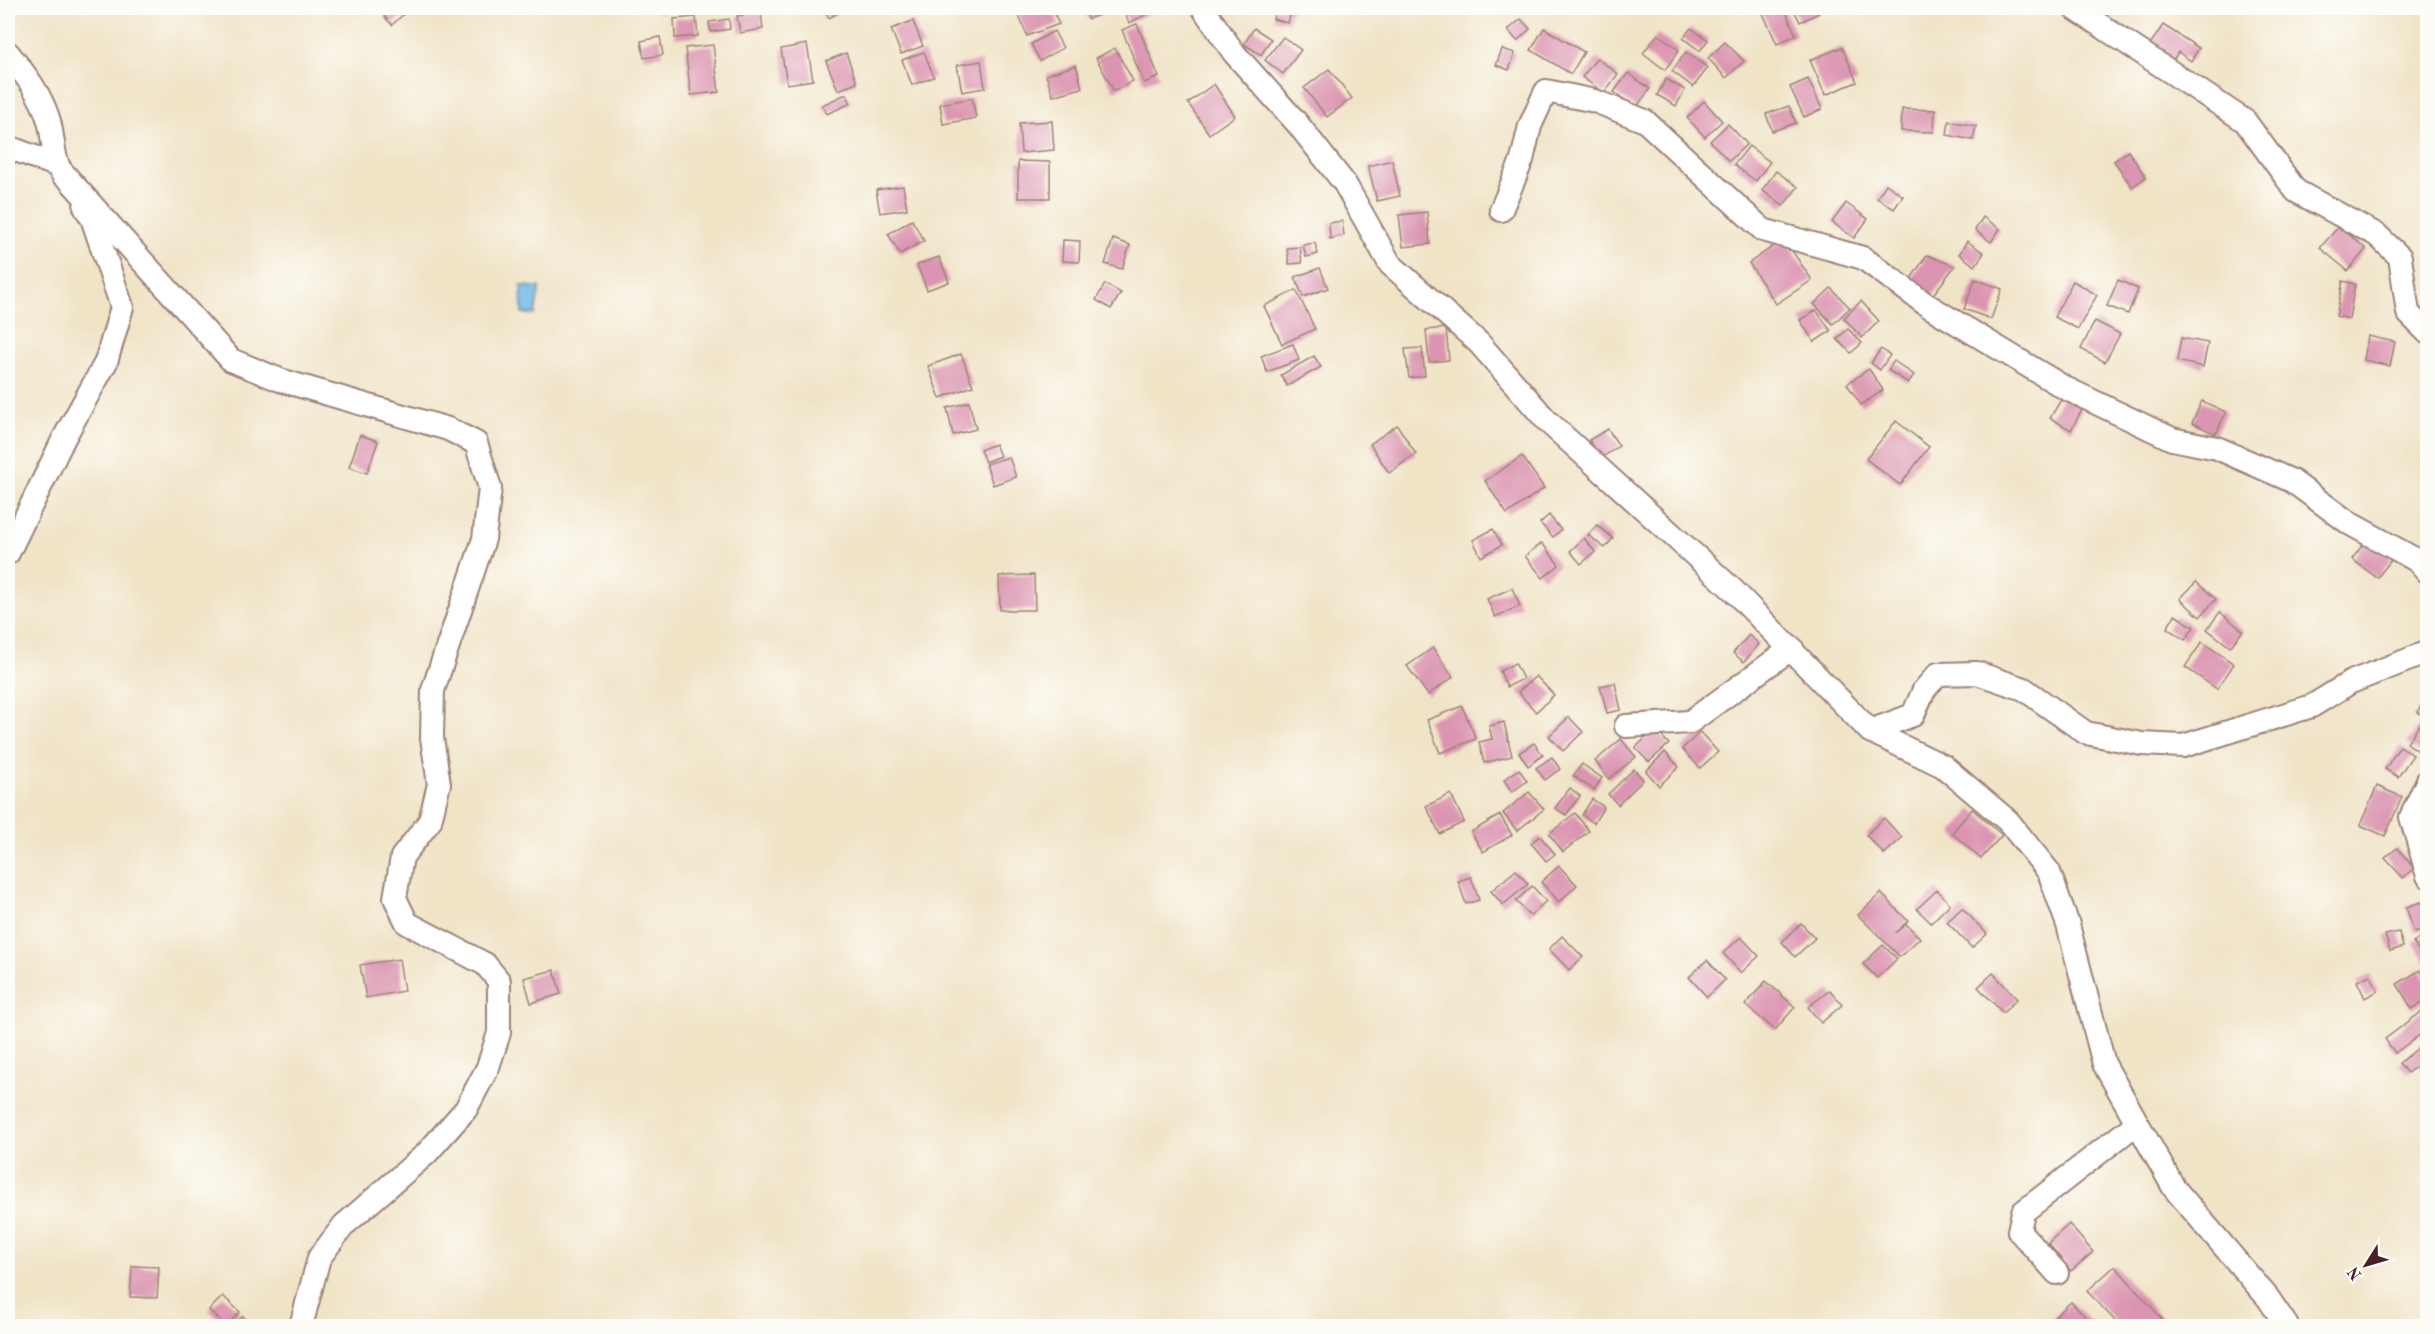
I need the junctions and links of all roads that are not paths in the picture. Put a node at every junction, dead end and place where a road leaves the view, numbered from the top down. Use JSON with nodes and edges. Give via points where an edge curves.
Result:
{"nodes":[{"id":1,"x":1203,"y":8,"type":"edge"},
{"id":2,"x":2074,"y":8,"type":"edge"},
{"id":3,"x":8,"y":53,"type":"edge"},
{"id":4,"x":8,"y":147,"type":"edge"},
{"id":5,"x":56,"y":165,"type":"junction"},
{"id":6,"x":1501,"y":210,"type":"dead end"},
{"id":7,"x":2427,"y":333,"type":"edge"},
{"id":8,"x":8,"y":553,"type":"edge"},
{"id":9,"x":2427,"y":572,"type":"edge"},
{"id":10,"x":1792,"y":648,"type":"junction"},
{"id":11,"x":2427,"y":652,"type":"edge"},
{"id":12,"x":1626,"y":726,"type":"dead end"},
{"id":13,"x":1870,"y":731,"type":"junction"},
{"id":14,"x":2427,"y":780,"type":"edge"},
{"id":15,"x":2427,"y":876,"type":"edge"},
{"id":16,"x":2137,"y":1124,"type":"junction"},
{"id":17,"x":2057,"y":1273,"type":"dead end"},
{"id":18,"x":301,"y":1326,"type":"edge"},
{"id":19,"x":2287,"y":1326,"type":"edge"}],
"edges":[{"from":1,"to":10,"type":"street","via":[[1234,53],[1345,184],[1390,264],[1479,343],[1547,421]]},
{"from":2,"to":7,"type":"street","via":[[2245,121],[2296,191],[2377,235],[2400,257],[2408,313]]},
{"from":3,"to":5,"type":"street","via":[[34,86],[49,121]]},
{"from":4,"to":5,"type":"street"},
{"from":5,"to":8,"type":"street","via":[[92,218],[122,307],[106,362]]},
{"from":5,"to":18,"type":"street","via":[[231,360],[280,380],[457,433],[476,443],[490,488],[484,539],[433,690],[432,738],[439,784],[430,820],[402,857],[394,898],[407,923],[485,964],[499,981],[500,1034],[466,1109],[426,1154],[344,1225],[319,1258]]},
{"from":6,"to":9,"type":"street","via":[[1546,91],[1595,101],[1645,121],[1763,230],[1863,258],[1927,305],[2065,388],[2172,439],[2217,448],[2292,481],[2349,523],[2418,561]]},
{"from":10,"to":12,"type":"street","via":[[1690,722]]},
{"from":10,"to":13,"type":"street"},
{"from":11,"to":13,"type":"street","via":[[2352,682],[2312,706],[2183,746],[2142,744],[2086,733],[2024,690],[1977,673],[1938,674],[1924,690],[1913,715]]},
{"from":13,"to":16,"type":"street","via":[[1943,766],[2008,820],[2049,872],[2068,925],[2104,1064]]},
{"from":14,"to":15,"type":"street","via":[[2411,817]]},
{"from":16,"to":17,"type":"street","via":[[2023,1212],[2019,1231]]},
{"from":16,"to":19,"type":"street","via":[[2174,1188],[2268,1298]]}]}
